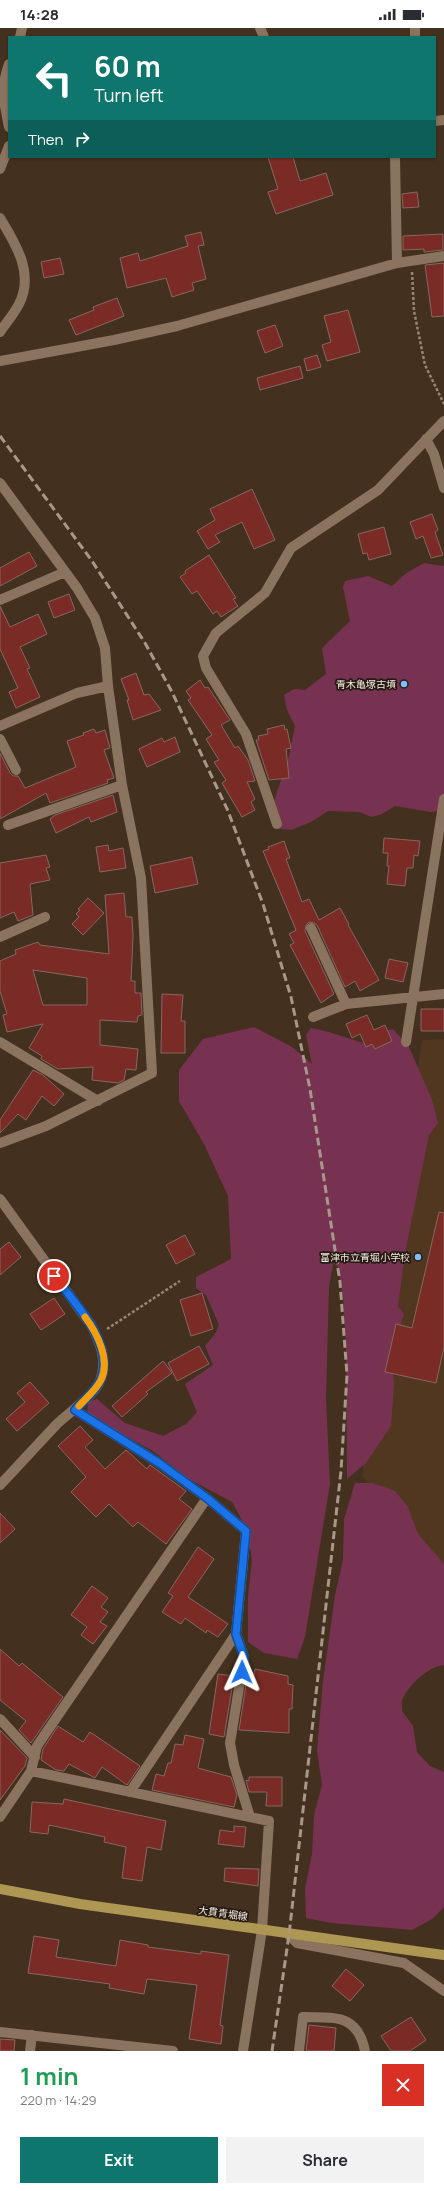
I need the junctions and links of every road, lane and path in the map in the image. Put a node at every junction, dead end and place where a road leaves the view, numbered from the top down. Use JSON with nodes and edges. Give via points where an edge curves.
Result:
{"nodes":[{"id":1,"x":8,"y":66,"type":"edge"},
{"id":2,"x":8,"y":122,"type":"edge"},
{"id":3,"x":8,"y":149,"type":"edge"},
{"id":4,"x":395,"y":158,"type":"edge"},
{"id":5,"x":0,"y":169,"type":"edge"},
{"id":6,"x":0,"y":218,"type":"edge"},
{"id":7,"x":444,"y":256,"type":"edge"},
{"id":8,"x":411,"y":261,"type":"junction"},
{"id":9,"x":397,"y":263,"type":"junction"},
{"id":10,"x":0,"y":332,"type":"edge"},
{"id":11,"x":0,"y":361,"type":"edge"},
{"id":12,"x":444,"y":404,"type":"edge"},
{"id":13,"x":444,"y":421,"type":"edge"},
{"id":14,"x":426,"y":439,"type":"junction"},
{"id":15,"x":0,"y":483,"type":"edge"},
{"id":16,"x":444,"y":488,"type":"edge"},
{"id":17,"x":65,"y":572,"type":"junction"},
{"id":18,"x":0,"y":600,"type":"edge"},
{"id":19,"x":108,"y":686,"type":"junction"},
{"id":20,"x":1,"y":722,"type":"edge"},
{"id":21,"x":0,"y":738,"type":"edge"},
{"id":22,"x":16,"y":770,"type":"dead end"},
{"id":23,"x":122,"y":785,"type":"junction"},
{"id":24,"x":444,"y":799,"type":"edge"},
{"id":25,"x":276,"y":824,"type":"dead end"},
{"id":26,"x":8,"y":825,"type":"dead end"},
{"id":27,"x":45,"y":917,"type":"dead end"},
{"id":28,"x":311,"y":928,"type":"dead end"},
{"id":29,"x":0,"y":937,"type":"edge"},
{"id":30,"x":444,"y":994,"type":"edge"},
{"id":31,"x":414,"y":996,"type":"junction"},
{"id":32,"x":346,"y":1004,"type":"junction"},
{"id":33,"x":313,"y":1017,"type":"dead end"},
{"id":34,"x":0,"y":1042,"type":"edge"},
{"id":35,"x":406,"y":1042,"type":"dead end"},
{"id":36,"x":98,"y":1100,"type":"junction"},
{"id":37,"x":0,"y":1143,"type":"edge"},
{"id":38,"x":0,"y":1198,"type":"edge"},
{"id":39,"x":180,"y":1281,"type":"dead end"},
{"id":40,"x":97,"y":1336,"type":"junction"},
{"id":41,"x":75,"y":1410,"type":"junction"},
{"id":42,"x":0,"y":1485,"type":"edge"},
{"id":43,"x":207,"y":1498,"type":"junction"},
{"id":44,"x":236,"y":1634,"type":"junction"},
{"id":45,"x":0,"y":1719,"type":"edge"},
{"id":46,"x":35,"y":1757,"type":"junction"},
{"id":47,"x":31,"y":1771,"type":"junction"},
{"id":48,"x":130,"y":1792,"type":"junction"},
{"id":49,"x":0,"y":1817,"type":"edge"},
{"id":50,"x":250,"y":1817,"type":"junction"},
{"id":51,"x":0,"y":1889,"type":"edge"},
{"id":52,"x":262,"y":1930,"type":"junction"},
{"id":53,"x":289,"y":1935,"type":"junction"},
{"id":54,"x":444,"y":1955,"type":"edge"},
{"id":55,"x":444,"y":1991,"type":"edge"},
{"id":56,"x":0,"y":2032,"type":"edge"},
{"id":57,"x":32,"y":2036,"type":"junction"},
{"id":58,"x":130,"y":2049,"type":"edge"},
{"id":59,"x":30,"y":2051,"type":"edge"},
{"id":60,"x":173,"y":2051,"type":"edge"},
{"id":61,"x":243,"y":2051,"type":"edge"},
{"id":62,"x":299,"y":2051,"type":"edge"},
{"id":63,"x":365,"y":2051,"type":"edge"}],
"edges":[{"from":1,"to":2,"type":"street","via":[[3,78],[2,94]]},
{"from":3,"to":5,"type":"street"},
{"from":4,"to":9,"type":"street"},
{"from":6,"to":10,"type":"street","via":[[20,253],[25,272],[20,303]]},
{"from":7,"to":8,"type":"street"},
{"from":8,"to":9,"type":"street"},
{"from":8,"to":12,"type":"path","via":[[414,311],[425,365]]},
{"from":9,"to":11,"type":"street","via":[[176,326]]},
{"from":13,"to":14,"type":"street"},
{"from":14,"to":16,"type":"street","via":[[434,454]]},
{"from":14,"to":25,"type":"street","via":[[378,490],[291,548],[265,593],[216,633],[203,656],[206,668],[246,734]]},
{"from":15,"to":17,"type":"street"},
{"from":17,"to":18,"type":"street"},
{"from":17,"to":19,"type":"street","via":[[95,618],[105,648]]},
{"from":19,"to":20,"type":"street","via":[[77,693]]},
{"from":19,"to":23,"type":"street"},
{"from":21,"to":22,"type":"street"},
{"from":23,"to":26,"type":"street"},
{"from":23,"to":36,"type":"street","via":[[141,878],[152,1073]]},
{"from":24,"to":31,"type":"street"},
{"from":27,"to":29,"type":"street"},
{"from":28,"to":32,"type":"street"},
{"from":30,"to":31,"type":"street"},
{"from":31,"to":32,"type":"street"},
{"from":31,"to":35,"type":"street"},
{"from":32,"to":33,"type":"street"},
{"from":34,"to":36,"type":"street"},
{"from":36,"to":37,"type":"street","via":[[46,1126]]},
{"from":38,"to":40,"type":"street"},
{"from":39,"to":40,"type":"path"},
{"from":40,"to":41,"type":"street","via":[[101,1343],[104,1366],[101,1380]]},
{"from":41,"to":42,"type":"street","via":[[58,1423]]},
{"from":41,"to":43,"type":"street","via":[[159,1463]]},
{"from":43,"to":44,"type":"street","via":[[246,1531]]},
{"from":43,"to":46,"type":"street","via":[[37,1746]]},
{"from":44,"to":48,"type":"street"},
{"from":44,"to":50,"type":"street","via":[[244,1657],[230,1743]]},
{"from":45,"to":46,"type":"street"},
{"from":46,"to":47,"type":"street"},
{"from":47,"to":48,"type":"street"},
{"from":47,"to":49,"type":"street"},
{"from":48,"to":50,"type":"street"},
{"from":50,"to":52,"type":"street","via":[[269,1821]]},
{"from":51,"to":52,"type":"main road","name":"大貫青堀線","via":[[80,1904]]},
{"from":52,"to":53,"type":"main road","name":"大貫青堀線"},
{"from":52,"to":61,"type":"street"},
{"from":53,"to":54,"type":"main road","name":"大貫青堀線"},
{"from":53,"to":55,"type":"street","via":[[297,1943],[404,1963]]},
{"from":56,"to":57,"type":"street"},
{"from":57,"to":58,"type":"street"},
{"from":57,"to":59,"type":"street"},
{"from":58,"to":60,"type":"street"},
{"from":62,"to":63,"type":"street","via":[[303,2017],[337,2018],[353,2025],[362,2039]]}]}
